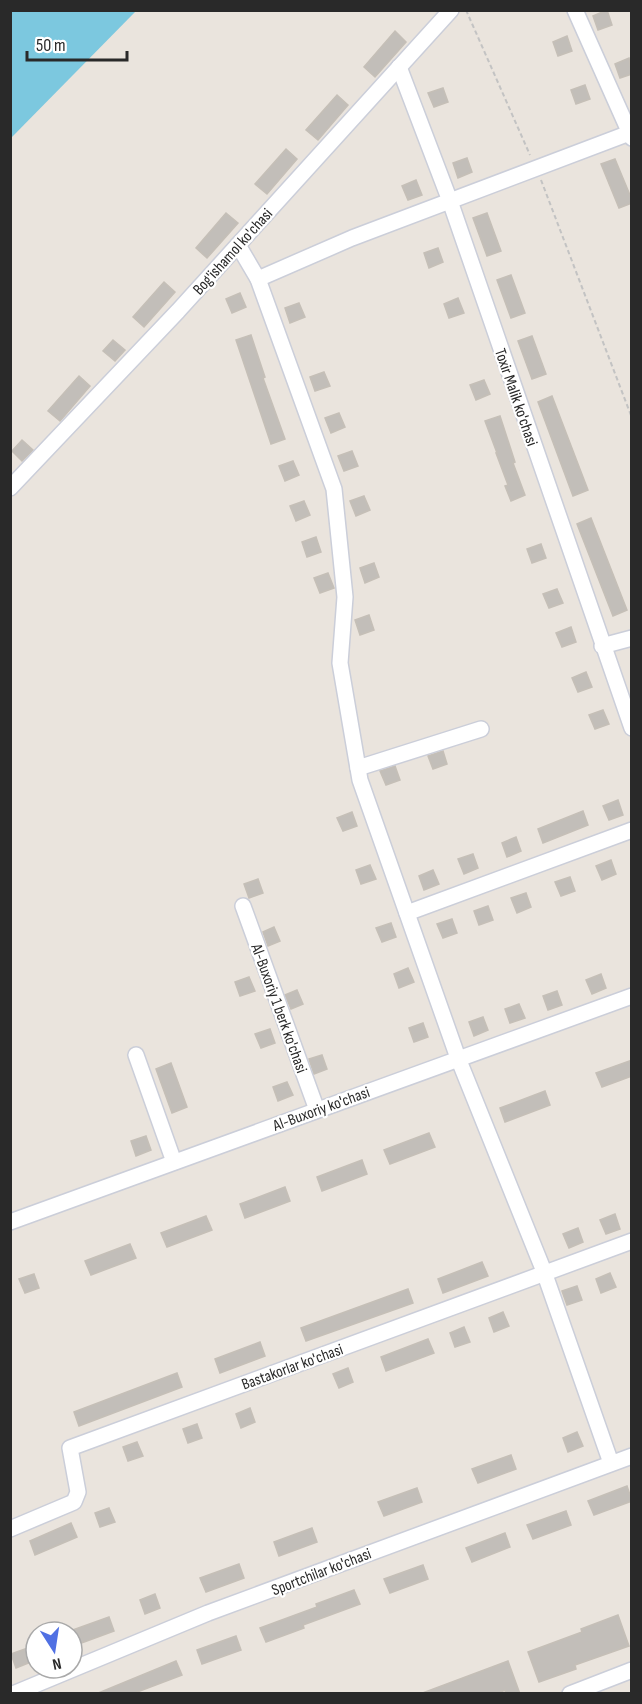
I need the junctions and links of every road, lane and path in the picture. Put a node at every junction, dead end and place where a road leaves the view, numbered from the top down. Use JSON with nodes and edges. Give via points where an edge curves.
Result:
{"nodes":[{"id":1,"x":451,"y":10,"type":"edge"},
{"id":2,"x":466,"y":10,"type":"edge"},
{"id":3,"x":575,"y":10,"type":"edge"},
{"id":4,"x":399,"y":67,"type":"junction"},
{"id":5,"x":631,"y":135,"type":"edge"},
{"id":6,"x":536,"y":168,"type":"junction"},
{"id":7,"x":450,"y":201,"type":"junction"},
{"id":8,"x":238,"y":245,"type":"junction"},
{"id":9,"x":258,"y":279,"type":"junction"},
{"id":10,"x":632,"y":418,"type":"edge"},
{"id":11,"x":10,"y":488,"type":"edge"},
{"id":12,"x":632,"y":638,"type":"edge"},
{"id":13,"x":602,"y":646,"type":"junction"},
{"id":14,"x":632,"y":728,"type":"edge"},
{"id":15,"x":481,"y":729,"type":"dead end"},
{"id":16,"x":358,"y":768,"type":"junction"},
{"id":17,"x":632,"y":830,"type":"edge"},
{"id":18,"x":243,"y":906,"type":"dead end"},
{"id":19,"x":407,"y":913,"type":"junction"},
{"id":20,"x":632,"y":996,"type":"edge"},
{"id":21,"x":136,"y":1055,"type":"dead end"},
{"id":22,"x":458,"y":1058,"type":"junction"},
{"id":23,"x":317,"y":1110,"type":"junction"},
{"id":24,"x":174,"y":1162,"type":"junction"},
{"id":25,"x":10,"y":1222,"type":"edge"},
{"id":26,"x":632,"y":1241,"type":"edge"},
{"id":27,"x":545,"y":1275,"type":"junction"},
{"id":28,"x":632,"y":1456,"type":"edge"},
{"id":29,"x":611,"y":1463,"type":"junction"},
{"id":30,"x":10,"y":1529,"type":"edge"},
{"id":31,"x":632,"y":1670,"type":"edge"},
{"id":32,"x":13,"y":1694,"type":"edge"},
{"id":33,"x":570,"y":1694,"type":"edge"}],
"edges":[{"from":1,"to":4,"type":"street","name":"Bog'ishamol ko'chasi"},
{"from":2,"to":6,"type":"path"},
{"from":3,"to":5,"type":"street"},
{"from":4,"to":7,"type":"street","name":"Toxir Malik ko'chasi"},
{"from":4,"to":8,"type":"street","name":"Bog'ishamol ko'chasi"},
{"from":5,"to":6,"type":"street"},
{"from":6,"to":7,"type":"street"},
{"from":6,"to":10,"type":"path"},
{"from":7,"to":9,"type":"street"},
{"from":7,"to":13,"type":"street","name":"Toxir Malik ko'chasi"},
{"from":8,"to":9,"type":"street"},
{"from":8,"to":11,"type":"street","name":"Bog'ishamol ko'chasi"},
{"from":9,"to":16,"type":"street","via":[[334,489],[345,597],[340,663]]},
{"from":12,"to":13,"type":"street"},
{"from":13,"to":14,"type":"street","name":"Toxir Malik ko'chasi"},
{"from":15,"to":16,"type":"street"},
{"from":16,"to":19,"type":"street"},
{"from":17,"to":19,"type":"street"},
{"from":18,"to":23,"type":"street","name":"Al-Buxoriy 1 berk ko'chasi"},
{"from":19,"to":22,"type":"street"},
{"from":20,"to":22,"type":"street","name":"Al-Buxoriy ko'chasi"},
{"from":21,"to":24,"type":"street"},
{"from":22,"to":23,"type":"street","name":"Al-Buxoriy ko'chasi"},
{"from":22,"to":27,"type":"street"},
{"from":23,"to":24,"type":"street","name":"Al-Buxoriy ko'chasi"},
{"from":24,"to":25,"type":"street","name":"Al-Buxoriy ko'chasi"},
{"from":26,"to":27,"type":"street","name":"Bastakorlar ko'chasi"},
{"from":27,"to":29,"type":"street"},
{"from":27,"to":30,"type":"street","name":"Bastakorlar ko'chasi","via":[[70,1448],[78,1492],[74,1502]]},
{"from":28,"to":29,"type":"street","name":"Sportchilar ko'chasi"},
{"from":29,"to":32,"type":"street","name":"Sportchilar ko'chasi","via":[[208,1613]]},
{"from":31,"to":33,"type":"street"}]}
